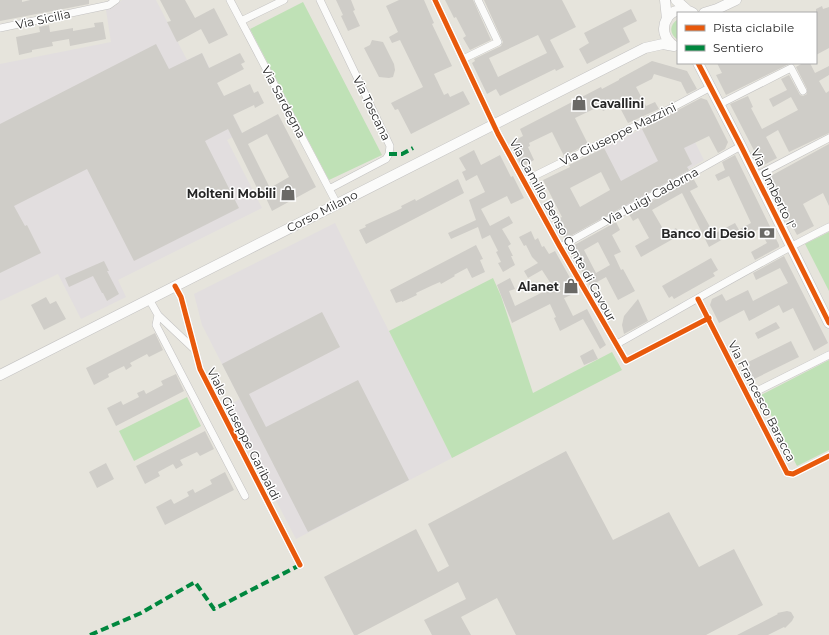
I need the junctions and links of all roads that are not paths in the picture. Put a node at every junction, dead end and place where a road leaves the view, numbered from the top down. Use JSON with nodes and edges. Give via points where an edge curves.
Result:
{"nodes":[{"id":1,"x":116,"y":0,"type":"edge"},
{"id":2,"x":230,"y":0,"type":"edge"},
{"id":3,"x":284,"y":0,"type":"edge"},
{"id":4,"x":320,"y":0,"type":"edge"},
{"id":5,"x":435,"y":0,"type":"edge"},
{"id":6,"x":478,"y":0,"type":"edge"},
{"id":7,"x":665,"y":0,"type":"edge"},
{"id":8,"x":676,"y":0,"type":"edge"},
{"id":9,"x":736,"y":0,"type":"edge"},
{"id":10,"x":715,"y":11,"type":"edge"},
{"id":11,"x":690,"y":12,"type":"edge"},
{"id":12,"x":241,"y":22,"type":"junction"},
{"id":13,"x":665,"y":23,"type":"junction"},
{"id":14,"x":0,"y":28,"type":"edge"},
{"id":15,"x":676,"y":47,"type":"edge"},
{"id":16,"x":645,"y":48,"type":"junction"},
{"id":17,"x":463,"y":59,"type":"junction"},
{"id":18,"x":700,"y":64,"type":"edge"},
{"id":19,"x":711,"y":87,"type":"junction"},
{"id":20,"x":803,"y":90,"type":"dead end"},
{"id":21,"x":720,"y":104,"type":"junction"},
{"id":22,"x":493,"y":124,"type":"junction"},
{"id":23,"x":829,"y":138,"type":"edge"},
{"id":24,"x":741,"y":146,"type":"junction"},
{"id":25,"x":756,"y":176,"type":"junction"},
{"id":26,"x":524,"y":181,"type":"junction"},
{"id":27,"x":330,"y":189,"type":"junction"},
{"id":28,"x":337,"y":204,"type":"junction"},
{"id":29,"x":829,"y":226,"type":"edge"},
{"id":30,"x":791,"y":246,"type":"junction"},
{"id":31,"x":560,"y":247,"type":"junction"},
{"id":32,"x":175,"y":286,"type":"junction"},
{"id":33,"x":149,"y":299,"type":"junction"},
{"id":34,"x":698,"y":299,"type":"junction"},
{"id":35,"x":158,"y":315,"type":"junction"},
{"id":36,"x":709,"y":318,"type":"junction"},
{"id":37,"x":829,"y":323,"type":"edge"},
{"id":38,"x":616,"y":344,"type":"junction"},
{"id":39,"x":195,"y":350,"type":"junction"},
{"id":40,"x":829,"y":355,"type":"edge"},
{"id":41,"x":0,"y":374,"type":"edge"},
{"id":42,"x":749,"y":395,"type":"junction"},
{"id":43,"x":829,"y":456,"type":"edge"},
{"id":44,"x":245,"y":496,"type":"dead end"},
{"id":45,"x":300,"y":565,"type":"dead end"}],
"edges":[{"from":1,"to":14,"type":"street","name":"Via Sicilia","via":[[109,5]]},
{"from":2,"to":12,"type":"street","name":"Via Sardegna"},
{"from":3,"to":12,"type":"street"},
{"from":4,"to":27,"type":"street","name":"Via Toscana","via":[[390,146],[390,154],[386,159]]},
{"from":5,"to":17,"type":"street","name":"Via Camillo Benso Conte di Cavour"},
{"from":6,"to":17,"type":"street","via":[[498,42]]},
{"from":7,"to":13,"type":"main road"},
{"from":8,"to":11,"type":"main road"},
{"from":9,"to":10,"type":"main road"},
{"from":11,"to":13,"type":"main road","via":[[672,13]]},
{"from":12,"to":27,"type":"street","name":"Via Sardegna"},
{"from":13,"to":15,"type":"main road","via":[[666,38]]},
{"from":13,"to":16,"type":"main road","name":"Corso Milano"},
{"from":15,"to":16,"type":"main road","name":"Corso Milano","via":[[663,44]]},
{"from":16,"to":22,"type":"main road","name":"Corso Milano"},
{"from":17,"to":22,"type":"street","name":"Via Camillo Benso Conte di Cavour"},
{"from":18,"to":19,"type":"main road","name":"Via Umberto I°"},
{"from":19,"to":21,"type":"main road","name":"Via Umberto I°"},
{"from":19,"to":26,"type":"street","name":"Via Giuseppe Mazzini"},
{"from":20,"to":21,"type":"street","via":[[791,68]]},
{"from":21,"to":24,"type":"main road","name":"Via Umberto I°"},
{"from":22,"to":26,"type":"street","name":"Via Camillo Benso Conte di Cavour"},
{"from":22,"to":28,"type":"main road","name":"Corso Milano"},
{"from":23,"to":25,"type":"street"},
{"from":24,"to":25,"type":"main road","name":"Via Umberto I°"},
{"from":24,"to":31,"type":"street","name":"Via Luigi Cadorna"},
{"from":25,"to":30,"type":"main road","name":"Via Umberto I°"},
{"from":26,"to":31,"type":"street","name":"Via Camillo Benso Conte di Cavour"},
{"from":27,"to":28,"type":"street","name":"Via Sardegna"},
{"from":28,"to":32,"type":"main road","name":"Corso Milano"},
{"from":29,"to":30,"type":"street"},
{"from":30,"to":34,"type":"street"},
{"from":30,"to":37,"type":"main road","name":"Via Umberto I°"},
{"from":31,"to":38,"type":"street","name":"Via Camillo Benso Conte di Cavour"},
{"from":32,"to":33,"type":"main road","name":"Corso Milano"},
{"from":32,"to":39,"type":"street","name":"Viale Giuseppe Garibaldi","via":[[181,298]]},
{"from":33,"to":35,"type":"street"},
{"from":33,"to":41,"type":"main road","name":"Corso Milano"},
{"from":34,"to":36,"type":"street","name":"Via Francesco Baracca"},
{"from":34,"to":38,"type":"street"},
{"from":35,"to":39,"type":"street"},
{"from":35,"to":44,"type":"street","via":[[156,325]]},
{"from":36,"to":38,"type":"street","name":"Via Camillo Benso Conte di Cavour","via":[[626,361]]},
{"from":36,"to":42,"type":"street","name":"Via Francesco Baracca"},
{"from":39,"to":45,"type":"street","name":"Viale Giuseppe Garibaldi","via":[[200,369]]},
{"from":40,"to":42,"type":"street"},
{"from":42,"to":43,"type":"street","name":"Via Francesco Baracca","via":[[787,473],[793,474]]}]}
